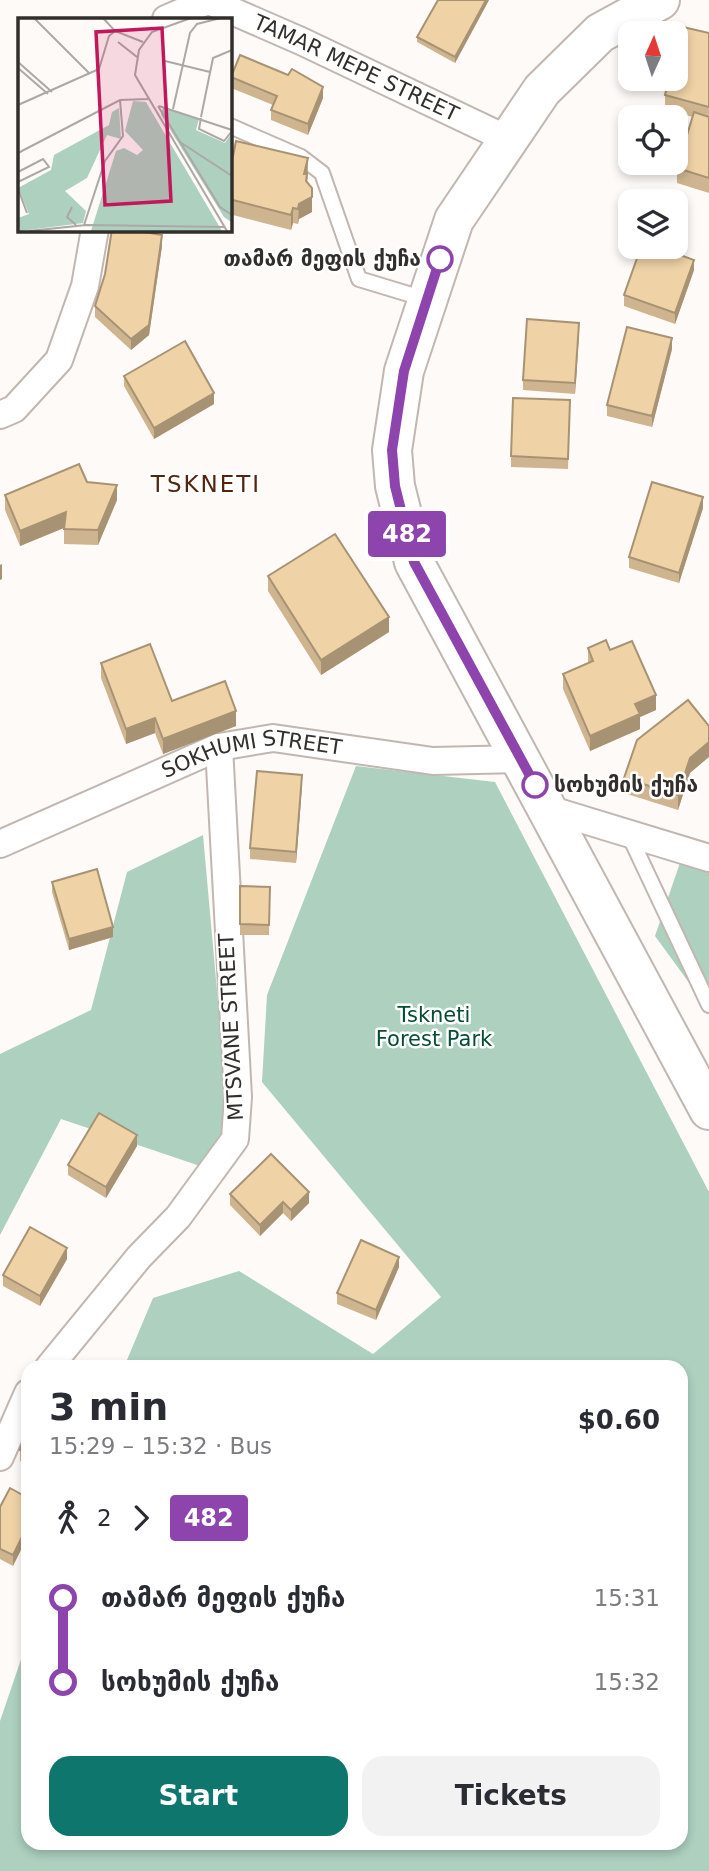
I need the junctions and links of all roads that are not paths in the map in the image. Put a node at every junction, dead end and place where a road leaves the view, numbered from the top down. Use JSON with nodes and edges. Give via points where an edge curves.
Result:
{"nodes":[{"id":1,"x":207,"y":0,"type":"edge"},
{"id":2,"x":660,"y":0,"type":"edge"},
{"id":3,"x":168,"y":18,"type":"edge"},
{"id":4,"x":231,"y":126,"type":"edge"},
{"id":5,"x":507,"y":139,"type":"junction"},
{"id":6,"x":95,"y":231,"type":"edge"},
{"id":7,"x":425,"y":299,"type":"junction"},
{"id":8,"x":0,"y":415,"type":"edge"},
{"id":9,"x":219,"y":747,"type":"junction"},
{"id":10,"x":521,"y":758,"type":"junction"},
{"id":11,"x":548,"y":808,"type":"junction"},
{"id":12,"x":629,"y":835,"type":"junction"},
{"id":13,"x":0,"y":844,"type":"edge"},
{"id":14,"x":709,"y":858,"type":"edge"},
{"id":15,"x":709,"y":1005,"type":"edge"},
{"id":16,"x":709,"y":1110,"type":"edge"},
{"id":17,"x":55,"y":1360,"type":"edge"},
{"id":18,"x":21,"y":1409,"type":"edge"},
{"id":19,"x":0,"y":1457,"type":"edge"}],
"edges":[{"from":1,"to":3,"type":"street"},
{"from":1,"to":5,"type":"street","name":"TAMAR MEPE STREET"},
{"from":2,"to":5,"type":"main road","via":[[600,33],[542,90]]},
{"from":4,"to":7,"type":"lane","via":[[301,157],[323,173],[359,279]]},
{"from":5,"to":7,"type":"main road","via":[[454,220]]},
{"from":6,"to":8,"type":"street","via":[[85,286],[59,360],[15,409]]},
{"from":7,"to":10,"type":"main road","via":[[401,393],[392,450],[395,486],[414,562]]},
{"from":9,"to":10,"type":"street","name":"SOKHUMI STREET","via":[[273,738],[433,761]]},
{"from":9,"to":13,"type":"street","name":"SOKHUMI STREET"},
{"from":9,"to":17,"type":"street","name":"MTSVANE STREET","via":[[238,1097],[235,1139],[178,1217]]},
{"from":10,"to":11,"type":"main road"},
{"from":11,"to":12,"type":"street"},
{"from":11,"to":16,"type":"main road"},
{"from":12,"to":14,"type":"street"},
{"from":12,"to":15,"type":"lane"},
{"from":18,"to":19,"type":"street"}]}
